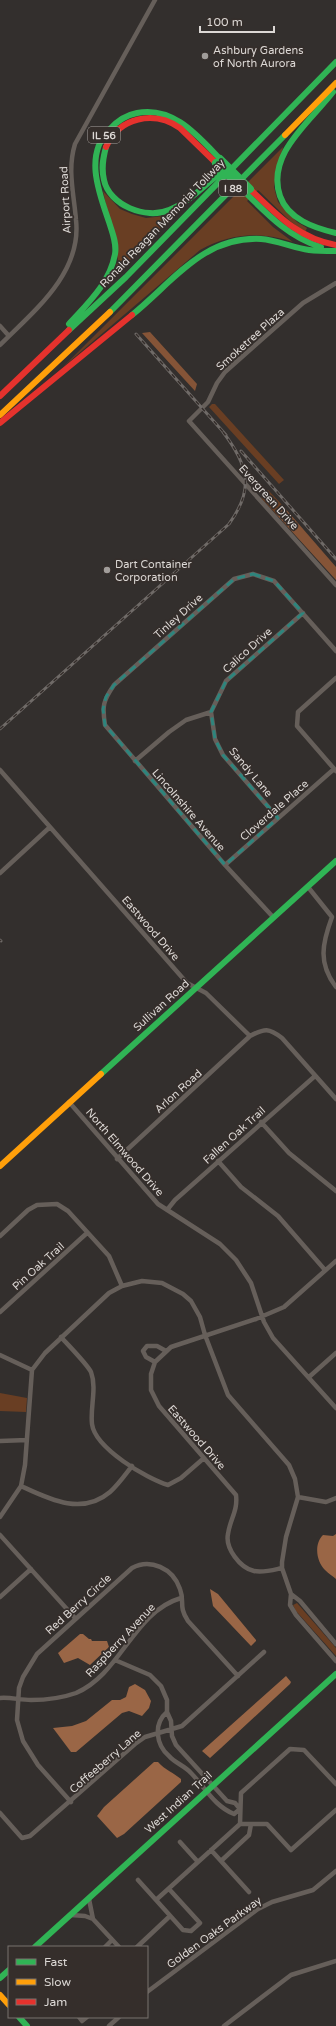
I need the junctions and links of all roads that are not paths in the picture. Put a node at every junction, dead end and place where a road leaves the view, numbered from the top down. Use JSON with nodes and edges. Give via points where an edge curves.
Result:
{"nodes":[{"id":1,"x":155,"y":0,"type":"edge"},
{"id":2,"x":336,"y":62,"type":"edge"},
{"id":3,"x":336,"y":83,"type":"edge"},
{"id":4,"x":336,"y":88,"type":"edge"},
{"id":5,"x":239,"y":160,"type":"junction"},
{"id":6,"x":218,"y":161,"type":"junction"},
{"id":7,"x":247,"y":190,"type":"junction"},
{"id":8,"x":336,"y":233,"type":"edge"},
{"id":9,"x":336,"y":245,"type":"edge"},
{"id":10,"x":336,"y":250,"type":"edge"},
{"id":11,"x":336,"y":283,"type":"edge"},
{"id":12,"x":0,"y":326,"type":"edge"},
{"id":13,"x":9,"y":336,"type":"junction"},
{"id":14,"x":0,"y":345,"type":"edge"},
{"id":15,"x":47,"y":352,"type":"junction"},
{"id":16,"x":0,"y":396,"type":"edge"},
{"id":17,"x":0,"y":415,"type":"edge"},
{"id":18,"x":189,"y":421,"type":"joint"},
{"id":19,"x":0,"y":423,"type":"edge"},
{"id":20,"x":336,"y":585,"type":"edge"},
{"id":21,"x":302,"y":613,"type":"junction"},
{"id":22,"x":336,"y":651,"type":"edge"},
{"id":23,"x":336,"y":678,"type":"edge"},
{"id":24,"x":103,"y":709,"type":"joint"},
{"id":25,"x":211,"y":712,"type":"junction"},
{"id":26,"x":135,"y":761,"type":"junction"},
{"id":27,"x":0,"y":770,"type":"edge"},
{"id":28,"x":335,"y":770,"type":"edge"},
{"id":29,"x":278,"y":818,"type":"junction"},
{"id":30,"x":50,"y":827,"type":"junction"},
{"id":31,"x":336,"y":861,"type":"edge"},
{"id":32,"x":225,"y":865,"type":"junction"},
{"id":33,"x":0,"y":873,"type":"edge"},
{"id":34,"x":308,"y":887,"type":"junction"},
{"id":35,"x":274,"y":917,"type":"junction"},
{"id":36,"x":334,"y":917,"type":"edge"},
{"id":37,"x":197,"y":987,"type":"junction"},
{"id":38,"x":336,"y":987,"type":"edge"},
{"id":39,"x":250,"y":1036,"type":"junction"},
{"id":40,"x":315,"y":1076,"type":"junction"},
{"id":41,"x":336,"y":1099,"type":"edge"},
{"id":42,"x":69,"y":1102,"type":"junction"},
{"id":43,"x":261,"y":1122,"type":"junction"},
{"id":44,"x":117,"y":1158,"type":"junction"},
{"id":45,"x":218,"y":1161,"type":"junction"},
{"id":46,"x":0,"y":1166,"type":"edge"},
{"id":47,"x":336,"y":1191,"type":"edge"},
{"id":48,"x":167,"y":1210,"type":"junction"},
{"id":49,"x":87,"y":1233,"type":"junction"},
{"id":50,"x":0,"y":1236,"type":"edge"},
{"id":51,"x":336,"y":1261,"type":"edge"},
{"id":52,"x":325,"y":1270,"type":"junction"},
{"id":53,"x":122,"y":1286,"type":"junction"},
{"id":54,"x":0,"y":1312,"type":"edge"},
{"id":55,"x":262,"y":1316,"type":"junction"},
{"id":56,"x":205,"y":1335,"type":"junction"},
{"id":57,"x":61,"y":1337,"type":"junction"},
{"id":58,"x":166,"y":1351,"type":"junction"},
{"id":59,"x":336,"y":1353,"type":"edge"},
{"id":60,"x":0,"y":1356,"type":"edge"},
{"id":61,"x":155,"y":1362,"type":"junction"},
{"id":62,"x":32,"y":1370,"type":"junction"},
{"id":63,"x":309,"y":1377,"type":"junction"},
{"id":64,"x":336,"y":1408,"type":"edge"},
{"id":65,"x":27,"y":1440,"type":"junction"},
{"id":66,"x":0,"y":1441,"type":"edge"},
{"id":67,"x":204,"y":1458,"type":"junction"},
{"id":68,"x":132,"y":1466,"type":"junction"},
{"id":69,"x":21,"y":1486,"type":"junction"},
{"id":70,"x":298,"y":1497,"type":"junction"},
{"id":71,"x":336,"y":1498,"type":"edge"},
{"id":72,"x":0,"y":1517,"type":"edge"},
{"id":73,"x":0,"y":1535,"type":"edge"},
{"id":74,"x":282,"y":1568,"type":"junction"},
{"id":75,"x":31,"y":1569,"type":"junction"},
{"id":76,"x":291,"y":1594,"type":"junction"},
{"id":77,"x":0,"y":1597,"type":"edge"},
{"id":78,"x":181,"y":1598,"type":"junction"},
{"id":79,"x":75,"y":1618,"type":"junction"},
{"id":80,"x":336,"y":1644,"type":"edge"},
{"id":81,"x":264,"y":1652,"type":"dead end"},
{"id":82,"x":115,"y":1660,"type":"junction"},
{"id":83,"x":336,"y":1661,"type":"edge"},
{"id":84,"x":336,"y":1674,"type":"edge"},
{"id":85,"x":238,"y":1676,"type":"junction"},
{"id":86,"x":0,"y":1698,"type":"edge"},
{"id":87,"x":17,"y":1699,"type":"junction"},
{"id":88,"x":166,"y":1712,"type":"junction"},
{"id":89,"x":172,"y":1729,"type":"junction"},
{"id":90,"x":157,"y":1733,"type":"junction"},
{"id":91,"x":336,"y":1784,"type":"edge"},
{"id":92,"x":214,"y":1785,"type":"junction"},
{"id":93,"x":206,"y":1792,"type":"junction"},
{"id":94,"x":71,"y":1802,"type":"junction"},
{"id":95,"x":240,"y":1809,"type":"junction"},
{"id":96,"x":336,"y":1810,"type":"edge"},
{"id":97,"x":0,"y":1814,"type":"edge"},
{"id":98,"x":240,"y":1824,"type":"junction"},
{"id":99,"x":251,"y":1824,"type":"junction"},
{"id":100,"x":180,"y":1842,"type":"dead end"},
{"id":101,"x":211,"y":1850,"type":"junction"},
{"id":102,"x":221,"y":1861,"type":"junction"},
{"id":103,"x":198,"y":1862,"type":"junction"},
{"id":104,"x":336,"y":1872,"type":"edge"},
{"id":105,"x":138,"y":1880,"type":"dead end"},
{"id":106,"x":169,"y":1889,"type":"junction"},
{"id":107,"x":249,"y":1892,"type":"dead end"},
{"id":108,"x":89,"y":1899,"type":"junction"},
{"id":109,"x":156,"y":1900,"type":"junction"},
{"id":110,"x":71,"y":1915,"type":"junction"},
{"id":111,"x":170,"y":1916,"type":"junction"},
{"id":112,"x":93,"y":1919,"type":"junction"},
{"id":113,"x":112,"y":1940,"type":"junction"},
{"id":114,"x":36,"y":1946,"type":"edge"},
{"id":115,"x":105,"y":1946,"type":"edge"},
{"id":116,"x":118,"y":1946,"type":"edge"},
{"id":117,"x":138,"y":1946,"type":"edge"},
{"id":118,"x":336,"y":1961,"type":"edge"},
{"id":119,"x":8,"y":1971,"type":"edge"},
{"id":120,"x":0,"y":1978,"type":"edge"},
{"id":121,"x":148,"y":1991,"type":"edge"},
{"id":122,"x":0,"y":1995,"type":"edge"},
{"id":123,"x":8,"y":2004,"type":"edge"},
{"id":124,"x":20,"y":2018,"type":"edge"},
{"id":125,"x":118,"y":2018,"type":"edge"},
{"id":126,"x":27,"y":2026,"type":"edge"},
{"id":127,"x":109,"y":2026,"type":"edge"},
{"id":128,"x":224,"y":2026,"type":"edge"}],
"edges":[{"from":1,"to":13,"type":"street","name":"Airport Road","via":[[74,149],[71,176],[77,231],[70,263],[54,288]]},
{"from":2,"to":5,"type":"main road","name":"Ronald Reagan Memorial Tollway","number":"I 88"},
{"from":3,"to":17,"type":"main road","number":"I 88","via":[[126,297]]},
{"from":4,"to":8,"type":"main road","via":[[290,145],[279,165],[277,175],[280,196],[296,217],[310,225]]},
{"from":5,"to":6,"type":"main road","via":[[190,198],[169,210],[157,213],[142,212],[125,206],[108,191],[102,178],[103,152],[108,140],[117,129],[129,121],[147,117],[161,118],[173,124]]},
{"from":5,"to":15,"type":"main road","name":"Ronald Reagan Memorial Tollway","number":"I 88","via":[[126,277]]},
{"from":6,"to":7,"type":"main road","number":"IL 56","bridge":true},
{"from":6,"to":15,"type":"main road","number":"IL 56","via":[[183,123],[171,115],[143,111],[118,121],[107,131],[99,142],[95,174],[113,235],[116,253],[112,271],[102,287]]},
{"from":7,"to":9,"type":"main road","number":"IL 56","via":[[301,234]]},
{"from":7,"to":10,"type":"main road","via":[[277,224],[290,233],[313,245]]},
{"from":10,"to":19,"type":"main road","via":[[309,250],[263,239],[242,239],[222,244],[201,254],[123,323]]},
{"from":11,"to":18,"type":"street","name":"Smoketree Plaza","via":[[303,303],[225,372],[208,402]]},
{"from":12,"to":13,"type":"street"},
{"from":13,"to":14,"type":"street","name":"Airport Road"},
{"from":15,"to":16,"type":"main road","name":"Ronald Reagan Memorial Tollway","number":"I 88"},
{"from":18,"to":20,"type":"street","name":"Evergreen Drive"},
{"from":21,"to":22,"type":"street","name":"Tinley Drive"},
{"from":21,"to":24,"type":"street","name":"Tinley Drive","via":[[274,581],[253,574],[234,579],[114,685],[106,697]]},
{"from":21,"to":25,"type":"street","name":"Calico Drive","via":[[226,681]]},
{"from":23,"to":28,"type":"street","via":[[298,712],[297,718],[297,726]]},
{"from":24,"to":26,"type":"street","name":"Lincolnshire Avenue","via":[[105,725]]},
{"from":25,"to":26,"type":"street","via":[[186,720]]},
{"from":25,"to":29,"type":"street","name":"Sandy Lane","via":[[215,739],[224,755]]},
{"from":26,"to":32,"type":"street","name":"Lincolnshire Avenue"},
{"from":27,"to":30,"type":"street","name":"Eastwood Drive"},
{"from":28,"to":29,"type":"street","name":"Cloverdale Place"},
{"from":29,"to":32,"type":"street","name":"Cloverdale Place"},
{"from":30,"to":33,"type":"street"},
{"from":30,"to":37,"type":"street","name":"Eastwood Drive","via":[[187,983]]},
{"from":31,"to":34,"type":"main road","name":"Sullivan Road"},
{"from":32,"to":35,"type":"street","name":"Lincolnshire Avenue"},
{"from":34,"to":35,"type":"main road","name":"Sullivan Road"},
{"from":34,"to":36,"type":"street"},
{"from":35,"to":37,"type":"main road","name":"Sullivan Road"},
{"from":36,"to":38,"type":"street","via":[[323,948],[325,967]]},
{"from":37,"to":39,"type":"street","name":"Eastwood Drive"},
{"from":37,"to":42,"type":"main road","name":"Sullivan Road"},
{"from":39,"to":40,"type":"street","via":[[261,1030],[272,1030]]},
{"from":39,"to":44,"type":"street","name":"Arlon Road"},
{"from":40,"to":41,"type":"street"},
{"from":40,"to":43,"type":"street","name":"Fallen Oak Trail"},
{"from":42,"to":44,"type":"street","name":"North Elmwood Drive"},
{"from":42,"to":46,"type":"main road","name":"Sullivan Road"},
{"from":43,"to":45,"type":"street","name":"Fallen Oak Trail"},
{"from":43,"to":47,"type":"street","via":[[289,1153]]},
{"from":44,"to":48,"type":"street","name":"North Elmwood Drive","via":[[158,1204]]},
{"from":45,"to":48,"type":"street","name":"Fallen Oak Trail"},
{"from":45,"to":52,"type":"street","via":[[241,1187],[278,1216]]},
{"from":48,"to":55,"type":"street","name":"North Elmwood Drive","via":[[220,1244],[236,1260],[251,1283]]},
{"from":49,"to":50,"type":"street","via":[[68,1211],[57,1204],[47,1204],[37,1205],[28,1210]]},
{"from":49,"to":53,"type":"street","via":[[109,1256]]},
{"from":49,"to":54,"type":"street","name":"Pin Oak Trail"},
{"from":51,"to":52,"type":"street"},
{"from":52,"to":55,"type":"street","via":[[284,1307]]},
{"from":53,"to":56,"type":"street","via":[[142,1281],[162,1283],[183,1294],[191,1301],[200,1317]]},
{"from":53,"to":57,"type":"street","via":[[109,1293]]},
{"from":55,"to":56,"type":"street"},
{"from":55,"to":63,"type":"street","name":"North Elmwood Drive","via":[[273,1338]]},
{"from":56,"to":58,"type":"street"},
{"from":56,"to":70,"type":"street","via":[[228,1396],[289,1465]]},
{"from":57,"to":62,"type":"street","via":[[44,1353]]},
{"from":57,"to":68,"type":"street","via":[[90,1371],[92,1425],[98,1438]]},
{"from":58,"to":61,"type":"street"},
{"from":58,"to":61,"type":"street","via":[[157,1346],[147,1346],[143,1351],[146,1357]]},
{"from":59,"to":63,"type":"street"},
{"from":60,"to":62,"type":"street"},
{"from":61,"to":67,"type":"street","name":"Eastwood Drive","via":[[151,1374],[151,1390],[159,1406]]},
{"from":62,"to":65,"type":"street"},
{"from":63,"to":64,"type":"street","name":"North Elmwood Drive"},
{"from":65,"to":66,"type":"street"},
{"from":65,"to":69,"type":"street"},
{"from":67,"to":68,"type":"street","via":[[181,1478],[168,1485],[156,1482]]},
{"from":67,"to":74,"type":"street","name":"Eastwood Drive","via":[[236,1496],[238,1506],[227,1541],[232,1553],[243,1565],[254,1571]]},
{"from":68,"to":69,"type":"street","via":[[101,1499],[83,1505],[68,1505]]},
{"from":69,"to":72,"type":"street"},
{"from":70,"to":71,"type":"street","via":[[326,1502]]},
{"from":70,"to":74,"type":"street","via":[[286,1537]]},
{"from":73,"to":75,"type":"street"},
{"from":74,"to":76,"type":"street"},
{"from":75,"to":77,"type":"street"},
{"from":75,"to":79,"type":"street"},
{"from":76,"to":80,"type":"street","via":[[300,1601]]},
{"from":76,"to":83,"type":"street","via":[[290,1605],[296,1615]]},
{"from":78,"to":79,"type":"street","name":"Red Berry Circle","via":[[180,1587],[165,1569],[150,1563],[139,1564]]},
{"from":78,"to":82,"type":"street","name":"Raspberry Avenue","via":[[170,1601],[143,1625]]},
{"from":78,"to":85,"type":"street","name":"Red Berry Circle","via":[[182,1612],[188,1621]]},
{"from":79,"to":87,"type":"street","name":"Red Berry Circle","via":[[32,1661],[23,1677]]},
{"from":81,"to":85,"type":"street","name":"Coffeeberry Lane"},
{"from":82,"to":87,"type":"street","name":"Raspberry Avenue","via":[[98,1678],[75,1693],[46,1699]]},
{"from":82,"to":88,"type":"street","via":[[143,1671],[156,1680],[165,1694]]},
{"from":84,"to":92,"type":"main road","name":"West Indian Trail"},
{"from":85,"to":89,"type":"street","name":"Coffeeberry Lane","via":[[187,1722]]},
{"from":86,"to":87,"type":"street","name":"Raspberry Avenue"},
{"from":87,"to":94,"type":"street","name":"Red Berry Circle","via":[[17,1720],[29,1752]]},
{"from":88,"to":89,"type":"street"},
{"from":88,"to":90,"type":"street"},
{"from":89,"to":90,"type":"street","name":"Coffeeberry Lane"},
{"from":89,"to":92,"type":"street","via":[[172,1736],[178,1749]]},
{"from":90,"to":93,"type":"street","via":[[163,1751],[190,1772]]},
{"from":90,"to":94,"type":"street","name":"Coffeeberry Lane","via":[[145,1736]]},
{"from":91,"to":95,"type":"street","via":[[304,1750],[290,1749],[241,1793]]},
{"from":92,"to":93,"type":"main road","name":"West Indian Trail"},
{"from":92,"to":95,"type":"street","via":[[227,1801],[235,1803]]},
{"from":93,"to":95,"type":"street","via":[[227,1811],[234,1814]]},
{"from":93,"to":108,"type":"main road","name":"West Indian Trail"},
{"from":94,"to":97,"type":"street","name":"Coffeeberry Lane","via":[[27,1838],[22,1838]]},
{"from":95,"to":98,"type":"street"},
{"from":96,"to":99,"type":"street","via":[[291,1850],[270,1826]]},
{"from":98,"to":99,"type":"street"},
{"from":98,"to":101,"type":"street"},
{"from":99,"to":102,"type":"street","via":[[249,1835]]},
{"from":100,"to":103,"type":"street"},
{"from":101,"to":102,"type":"street"},
{"from":101,"to":103,"type":"street"},
{"from":102,"to":107,"type":"street"},
{"from":103,"to":106,"type":"street"},
{"from":104,"to":121,"type":"street","name":"Golden Oaks Parkway","via":[[313,1890],[258,1908]]},
{"from":105,"to":109,"type":"street"},
{"from":106,"to":109,"type":"street"},
{"from":106,"to":111,"type":"street","via":[[200,1923],[191,1931],[183,1930]]},
{"from":108,"to":110,"type":"main road","name":"West Indian Trail"},
{"from":108,"to":112,"type":"street"},
{"from":109,"to":111,"type":"street"},
{"from":110,"to":112,"type":"street"},
{"from":110,"to":114,"type":"main road","name":"West Indian Trail"},
{"from":111,"to":117,"type":"street"},
{"from":112,"to":113,"type":"street"},
{"from":113,"to":115,"type":"street"},
{"from":113,"to":116,"type":"street"},
{"from":118,"to":128,"type":"street","via":[[291,1976]]},
{"from":119,"to":120,"type":"main road"},
{"from":122,"to":123,"type":"main road"},
{"from":124,"to":126,"type":"main road"},
{"from":125,"to":127,"type":"street"}]}
